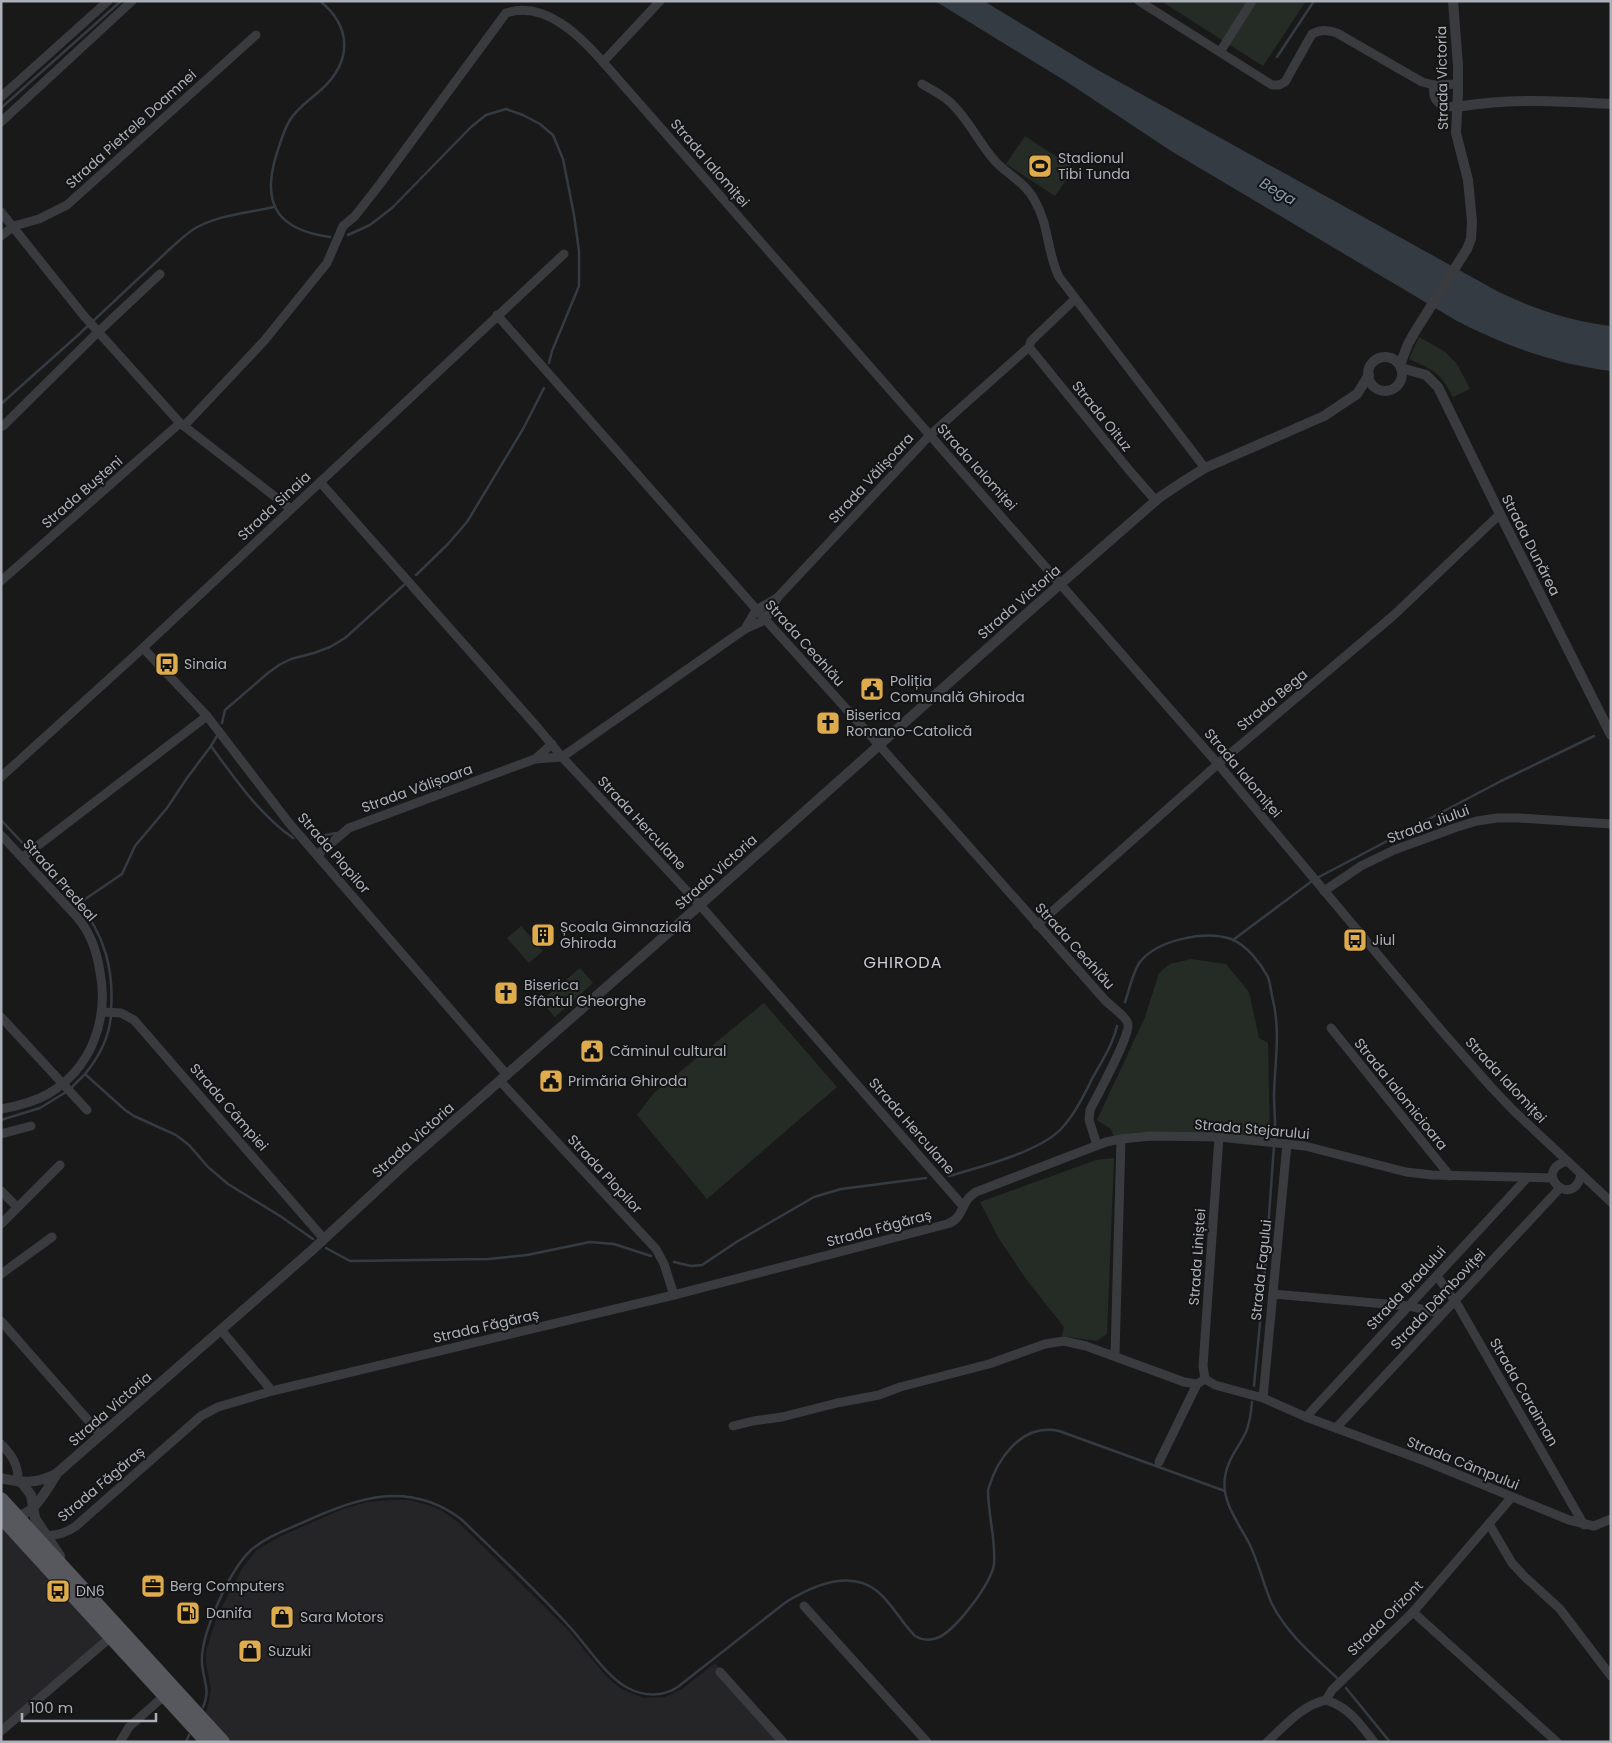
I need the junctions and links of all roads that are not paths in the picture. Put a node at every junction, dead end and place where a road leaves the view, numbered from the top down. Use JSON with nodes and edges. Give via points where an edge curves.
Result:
{"nodes":[{"id":1,"x":108,"y":1,"type":"edge"},
{"id":2,"x":132,"y":1,"type":"edge"},
{"id":3,"x":660,"y":1,"type":"edge"},
{"id":4,"x":1139,"y":1,"type":"edge"},
{"id":5,"x":1252,"y":1,"type":"edge"},
{"id":6,"x":1453,"y":1,"type":"edge"},
{"id":7,"x":256,"y":35,"type":"dead end"},
{"id":8,"x":1220,"y":52,"type":"junction"},
{"id":9,"x":604,"y":62,"type":"junction"},
{"id":10,"x":922,"y":84,"type":"dead end"},
{"id":11,"x":1458,"y":84,"type":"junction"},
{"id":12,"x":1434,"y":85,"type":"junction"},
{"id":13,"x":1,"y":97,"type":"edge"},
{"id":14,"x":1611,"y":104,"type":"edge"},
{"id":15,"x":1457,"y":108,"type":"junction"},
{"id":16,"x":1,"y":122,"type":"edge"},
{"id":17,"x":1,"y":212,"type":"edge"},
{"id":18,"x":14,"y":226,"type":"junction"},
{"id":19,"x":1,"y":236,"type":"edge"},
{"id":20,"x":332,"y":251,"type":"joint"},
{"id":21,"x":564,"y":254,"type":"dead end"},
{"id":22,"x":160,"y":274,"type":"dead end"},
{"id":23,"x":1075,"y":299,"type":"junction"},
{"id":24,"x":498,"y":315,"type":"junction"},
{"id":25,"x":97,"y":331,"type":"junction"},
{"id":26,"x":1408,"y":344,"type":"junction"},
{"id":27,"x":1029,"y":347,"type":"junction"},
{"id":28,"x":1389,"y":357,"type":"junction"},
{"id":29,"x":1401,"y":366,"type":"junction"},
{"id":30,"x":1422,"y":373,"type":"junction"},
{"id":31,"x":1369,"y":376,"type":"junction"},
{"id":32,"x":1401,"y":381,"type":"junction"},
{"id":33,"x":1378,"y":389,"type":"junction"},
{"id":34,"x":1357,"y":394,"type":"junction"},
{"id":35,"x":182,"y":424,"type":"junction"},
{"id":36,"x":3,"y":426,"type":"dead end"},
{"id":37,"x":930,"y":435,"type":"junction"},
{"id":38,"x":1205,"y":468,"type":"junction"},
{"id":39,"x":320,"y":482,"type":"junction"},
{"id":40,"x":1156,"y":500,"type":"junction"},
{"id":41,"x":291,"y":509,"type":"junction"},
{"id":42,"x":1500,"y":514,"type":"junction"},
{"id":43,"x":1,"y":581,"type":"edge"},
{"id":44,"x":1061,"y":583,"type":"junction"},
{"id":45,"x":777,"y":598,"type":"junction"},
{"id":46,"x":761,"y":615,"type":"junction"},
{"id":47,"x":143,"y":648,"type":"junction"},
{"id":48,"x":207,"y":716,"type":"junction"},
{"id":49,"x":1611,"y":735,"type":"edge"},
{"id":50,"x":879,"y":745,"type":"junction"},
{"id":51,"x":557,"y":750,"type":"junction"},
{"id":52,"x":534,"y":759,"type":"junction"},
{"id":53,"x":1218,"y":764,"type":"junction"},
{"id":54,"x":1,"y":777,"type":"edge"},
{"id":55,"x":1611,"y":824,"type":"edge"},
{"id":56,"x":1,"y":835,"type":"edge"},
{"id":57,"x":317,"y":855,"type":"junction"},
{"id":58,"x":25,"y":856,"type":"junction"},
{"id":59,"x":1321,"y":887,"type":"junction"},
{"id":60,"x":700,"y":905,"type":"junction"},
{"id":61,"x":1037,"y":925,"type":"junction"},
{"id":62,"x":108,"y":1012,"type":"junction"},
{"id":63,"x":1,"y":1018,"type":"edge"},
{"id":64,"x":1331,"y":1028,"type":"dead end"},
{"id":65,"x":503,"y":1078,"type":"junction"},
{"id":66,"x":67,"y":1088,"type":"junction"},
{"id":67,"x":1,"y":1109,"type":"edge"},
{"id":68,"x":87,"y":1110,"type":"dead end"},
{"id":69,"x":31,"y":1126,"type":"dead end"},
{"id":70,"x":1,"y":1134,"type":"edge"},
{"id":71,"x":1219,"y":1137,"type":"junction"},
{"id":72,"x":1122,"y":1139,"type":"junction"},
{"id":73,"x":1285,"y":1144,"type":"junction"},
{"id":74,"x":1097,"y":1145,"type":"junction"},
{"id":75,"x":1567,"y":1161,"type":"junction"},
{"id":76,"x":60,"y":1165,"type":"dead end"},
{"id":77,"x":1581,"y":1174,"type":"junction"},
{"id":78,"x":1450,"y":1176,"type":"junction"},
{"id":79,"x":1527,"y":1178,"type":"junction"},
{"id":80,"x":1552,"y":1178,"type":"junction"},
{"id":81,"x":1560,"y":1188,"type":"junction"},
{"id":82,"x":1,"y":1191,"type":"edge"},
{"id":83,"x":1611,"y":1202,"type":"edge"},
{"id":84,"x":963,"y":1206,"type":"junction"},
{"id":85,"x":17,"y":1207,"type":"junction"},
{"id":86,"x":1,"y":1224,"type":"edge"},
{"id":87,"x":52,"y":1237,"type":"dead end"},
{"id":88,"x":324,"y":1239,"type":"junction"},
{"id":89,"x":1,"y":1274,"type":"edge"},
{"id":90,"x":1437,"y":1276,"type":"junction"},
{"id":91,"x":1273,"y":1294,"type":"junction"},
{"id":92,"x":674,"y":1295,"type":"junction"},
{"id":93,"x":1455,"y":1300,"type":"junction"},
{"id":94,"x":1409,"y":1306,"type":"junction"},
{"id":95,"x":1442,"y":1314,"type":"junction"},
{"id":96,"x":1,"y":1321,"type":"edge"},
{"id":97,"x":221,"y":1330,"type":"junction"},
{"id":98,"x":1115,"y":1355,"type":"junction"},
{"id":99,"x":1201,"y":1382,"type":"junction"},
{"id":100,"x":272,"y":1391,"type":"junction"},
{"id":101,"x":1263,"y":1398,"type":"junction"},
{"id":102,"x":1306,"y":1417,"type":"junction"},
{"id":103,"x":733,"y":1426,"type":"dead end"},
{"id":104,"x":1336,"y":1428,"type":"junction"},
{"id":105,"x":101,"y":1435,"type":"junction"},
{"id":106,"x":1,"y":1444,"type":"edge"},
{"id":107,"x":1159,"y":1462,"type":"dead end"},
{"id":108,"x":56,"y":1474,"type":"junction"},
{"id":109,"x":1,"y":1478,"type":"edge"},
{"id":110,"x":20,"y":1482,"type":"junction"},
{"id":111,"x":1511,"y":1498,"type":"junction"},
{"id":112,"x":1,"y":1499,"type":"edge"},
{"id":113,"x":32,"y":1507,"type":"junction"},
{"id":114,"x":1,"y":1512,"type":"edge"},
{"id":115,"x":1,"y":1517,"type":"edge"},
{"id":116,"x":18,"y":1517,"type":"junction"},
{"id":117,"x":1611,"y":1519,"type":"edge"},
{"id":118,"x":1489,"y":1524,"type":"junction"},
{"id":119,"x":1584,"y":1525,"type":"junction"},
{"id":120,"x":46,"y":1536,"type":"junction"},
{"id":121,"x":79,"y":1584,"type":"junction"},
{"id":122,"x":804,"y":1606,"type":"dead end"},
{"id":123,"x":1413,"y":1612,"type":"junction"},
{"id":124,"x":112,"y":1636,"type":"junction"},
{"id":125,"x":720,"y":1672,"type":"dead end"},
{"id":126,"x":1611,"y":1676,"type":"edge"},
{"id":127,"x":164,"y":1695,"type":"junction"},
{"id":128,"x":1326,"y":1700,"type":"junction"},
{"id":129,"x":1,"y":1731,"type":"edge"},
{"id":130,"x":120,"y":1742,"type":"edge"},
{"id":131,"x":207,"y":1742,"type":"edge"},
{"id":132,"x":223,"y":1742,"type":"edge"},
{"id":133,"x":782,"y":1742,"type":"edge"},
{"id":134,"x":927,"y":1742,"type":"edge"},
{"id":135,"x":1266,"y":1742,"type":"edge"},
{"id":136,"x":1374,"y":1742,"type":"edge"},
{"id":137,"x":1556,"y":1742,"type":"edge"}],
"edges":[{"from":1,"to":13,"type":"street"},
{"from":2,"to":16,"type":"street"},
{"from":3,"to":9,"type":"street"},
{"from":4,"to":8,"type":"street"},
{"from":5,"to":8,"type":"street"},
{"from":6,"to":11,"type":"street","name":"Strada Victoria"},
{"from":7,"to":18,"type":"street","name":"Strada Pietrele Doamnei","via":[[68,205],[39,219]]},
{"from":8,"to":12,"type":"street","via":[[1272,84],[1279,85],[1285,82],[1312,34],[1325,29],[1422,82]]},
{"from":9,"to":20,"type":"street","name":"Strada Ialomiței","via":[[554,10],[539,4],[513,7],[380,184],[343,226]]},
{"from":9,"to":37,"type":"street","name":"Strada Ialomiței"},
{"from":10,"to":23,"type":"street","via":[[951,102],[995,161],[1021,182],[1035,200],[1043,217],[1053,264]]},
{"from":11,"to":12,"type":"street"},
{"from":11,"to":15,"type":"street","name":"Strada Victoria"},
{"from":12,"to":15,"type":"street","via":[[1437,102]]},
{"from":14,"to":15,"type":"street","via":[[1543,100]]},
{"from":15,"to":26,"type":"street","name":"Strada Victoria","via":[[1456,133],[1468,180],[1471,239]]},
{"from":17,"to":18,"type":"street"},
{"from":18,"to":19,"type":"street"},
{"from":18,"to":25,"type":"street"},
{"from":20,"to":35,"type":"street","name":"Strada Bușteni","via":[[327,263],[271,334]]},
{"from":21,"to":24,"type":"street","name":"Strada Sinaia"},
{"from":22,"to":25,"type":"street"},
{"from":23,"to":27,"type":"street","name":"Strada Vălișoara","via":[[1031,341]]},
{"from":23,"to":38,"type":"street"},
{"from":24,"to":39,"type":"street","name":"Strada Sinaia"},
{"from":24,"to":46,"type":"street","name":"Strada Ceahlău"},
{"from":25,"to":35,"type":"street"},
{"from":25,"to":36,"type":"street"},
{"from":26,"to":28,"type":"street","name":"Strada Victoria"},
{"from":26,"to":29,"type":"street","name":"Strada Victoria"},
{"from":27,"to":37,"type":"street","name":"Strada Vălișoara"},
{"from":27,"to":40,"type":"street","name":"Strada Oituz"},
{"from":28,"to":29,"type":"street"},
{"from":28,"to":31,"type":"street","via":[[1373,362]]},
{"from":29,"to":30,"type":"street"},
{"from":29,"to":32,"type":"street"},
{"from":30,"to":32,"type":"street"},
{"from":30,"to":42,"type":"street","name":"Strada Dunărea","via":[[1438,387]]},
{"from":31,"to":33,"type":"street"},
{"from":31,"to":34,"type":"street","name":"Strada Victoria"},
{"from":32,"to":33,"type":"street","via":[[1394,388]]},
{"from":33,"to":34,"type":"street","name":"Strada Victoria"},
{"from":34,"to":38,"type":"street","name":"Strada Victoria","via":[[1313,421]]},
{"from":35,"to":41,"type":"street"},
{"from":35,"to":43,"type":"street","name":"Strada Bușteni"},
{"from":37,"to":44,"type":"street","name":"Strada Ialomiței"},
{"from":37,"to":45,"type":"street","name":"Strada Vălișoara"},
{"from":38,"to":40,"type":"street","name":"Strada Victoria"},
{"from":39,"to":41,"type":"street","name":"Strada Sinaia"},
{"from":39,"to":51,"type":"street","name":"Strada Herculane"},
{"from":40,"to":44,"type":"street","name":"Strada Victoria"},
{"from":41,"to":47,"type":"street","name":"Strada Sinaia"},
{"from":42,"to":49,"type":"street","name":"Strada Dunărea"},
{"from":42,"to":53,"type":"street","name":"Strada Bega","via":[[1394,615]]},
{"from":44,"to":50,"type":"street","name":"Strada Victoria"},
{"from":44,"to":53,"type":"street","name":"Strada Ialomiței"},
{"from":45,"to":46,"type":"street","name":"Strada Vălișoara"},
{"from":45,"to":46,"type":"street","name":"Strada Vălișoara"},
{"from":46,"to":50,"type":"street","name":"Strada Ceahlău"},
{"from":46,"to":51,"type":"street","name":"Strada Vălișoara","via":[[745,629]]},
{"from":47,"to":48,"type":"street","name":"Strada Plopilor"},
{"from":47,"to":54,"type":"street","name":"Strada Sinaia"},
{"from":48,"to":57,"type":"street","name":"Strada Plopilor"},
{"from":48,"to":58,"type":"street"},
{"from":50,"to":60,"type":"street","name":"Strada Victoria"},
{"from":50,"to":61,"type":"street","name":"Strada Ceahlău"},
{"from":51,"to":52,"type":"street","name":"Strada Vălișoara"},
{"from":51,"to":52,"type":"street","name":"Strada Vălișoara"},
{"from":51,"to":60,"type":"street","name":"Strada Herculane"},
{"from":52,"to":57,"type":"street","name":"Strada Vălișoara","via":[[349,828]]},
{"from":53,"to":59,"type":"street","name":"Strada Ialomiței"},
{"from":53,"to":61,"type":"street","name":"Strada Bega"},
{"from":55,"to":59,"type":"street","name":"Strada Jiului","via":[[1513,818],[1477,821],[1394,850]]},
{"from":56,"to":58,"type":"street","name":"Strada Predeal"},
{"from":57,"to":65,"type":"street","name":"Strada Plopilor"},
{"from":58,"to":62,"type":"street","name":"Strada Predeal","via":[[90,936]]},
{"from":59,"to":75,"type":"street","name":"Strada Ialomiței","via":[[1440,1030],[1513,1110]]},
{"from":60,"to":65,"type":"street","name":"Strada Victoria"},
{"from":60,"to":84,"type":"street","name":"Strada Herculane"},
{"from":61,"to":74,"type":"street","name":"Strada Ceahlău","via":[[1126,1020],[1128,1026],[1090,1110],[1089,1120]]},
{"from":62,"to":66,"type":"street","name":"Strada Predeal"},
{"from":62,"to":88,"type":"street","name":"Strada Câmpiei","via":[[128,1015],[134,1020]]},
{"from":63,"to":66,"type":"street"},
{"from":64,"to":78,"type":"street","name":"Strada Ialomicioara"},
{"from":65,"to":88,"type":"street","name":"Strada Victoria"},
{"from":65,"to":92,"type":"street","name":"Strada Plopilor","via":[[656,1249]]},
{"from":66,"to":67,"type":"street","name":"Strada Predeal"},
{"from":66,"to":68,"type":"street"},
{"from":69,"to":70,"type":"street"},
{"from":71,"to":72,"type":"street","name":"Strada Stejarului"},
{"from":71,"to":73,"type":"street","name":"Strada Stejarului"},
{"from":71,"to":99,"type":"street","name":"Strada Liniștei"},
{"from":72,"to":74,"type":"street","name":"Strada Stejarului"},
{"from":72,"to":98,"type":"street"},
{"from":73,"to":78,"type":"street","name":"Strada Stejarului","via":[[1406,1172]]},
{"from":73,"to":91,"type":"street","name":"Strada Fagului"},
{"from":74,"to":84,"type":"street","name":"Strada Stejarului","via":[[976,1192],[965,1200]]},
{"from":75,"to":77,"type":"street","name":"Strada Ialomiței"},
{"from":75,"to":80,"type":"street","via":[[1553,1170]]},
{"from":76,"to":85,"type":"street"},
{"from":77,"to":81,"type":"street","via":[[1574,1188]]},
{"from":77,"to":83,"type":"street","name":"Strada Ialomiței"},
{"from":78,"to":79,"type":"street","name":"Strada Stejarului"},
{"from":79,"to":80,"type":"street","name":"Strada Stejarului"},
{"from":79,"to":90,"type":"street","name":"Strada Bradului"},
{"from":80,"to":81,"type":"street"},
{"from":81,"to":93,"type":"street","name":"Strada Dâmboviței"},
{"from":82,"to":85,"type":"street"},
{"from":84,"to":92,"type":"street","name":"Strada Făgăraș","via":[[958,1218],[947,1224]]},
{"from":85,"to":86,"type":"street"},
{"from":87,"to":89,"type":"street"},
{"from":88,"to":97,"type":"street","name":"Strada Victoria"},
{"from":90,"to":93,"type":"street","name":"Strada Caraiman"},
{"from":90,"to":94,"type":"street","name":"Strada Bradului"},
{"from":91,"to":94,"type":"street"},
{"from":91,"to":101,"type":"street","name":"Strada Fagului"},
{"from":92,"to":100,"type":"street","name":"Strada Făgăraș"},
{"from":93,"to":95,"type":"street","name":"Strada Dâmboviței"},
{"from":93,"to":119,"type":"street","name":"Strada Caraiman"},
{"from":94,"to":95,"type":"street"},
{"from":94,"to":102,"type":"street","name":"Strada Bradului"},
{"from":95,"to":104,"type":"street","name":"Strada Dâmboviței"},
{"from":96,"to":105,"type":"street"},
{"from":97,"to":100,"type":"street"},
{"from":97,"to":105,"type":"street","name":"Strada Victoria"},
{"from":98,"to":99,"type":"street","name":"Strada Câmpului","via":[[1184,1382]]},
{"from":98,"to":103,"type":"street","name":"Strada Câmpului","via":[[1079,1344],[1055,1342],[966,1372],[879,1395]]},
{"from":99,"to":101,"type":"street","name":"Strada Câmpului"},
{"from":99,"to":107,"type":"street"},
{"from":100,"to":120,"type":"street","name":"Strada Făgăraș","via":[[206,1413],[76,1526],[56,1536]]},
{"from":101,"to":102,"type":"street","name":"Strada Câmpului"},
{"from":102,"to":104,"type":"street","name":"Strada Câmpului"},
{"from":104,"to":111,"type":"street","name":"Strada Câmpului"},
{"from":105,"to":108,"type":"street","name":"Strada Victoria"},
{"from":106,"to":110,"type":"street","via":[[16,1464]]},
{"from":108,"to":110,"type":"street","name":"Strada Victoria","via":[[42,1480]]},
{"from":108,"to":113,"type":"street","name":"Strada Victoria"},
{"from":109,"to":110,"type":"street","name":"Strada Victoria"},
{"from":110,"to":113,"type":"street","via":[[31,1495]]},
{"from":111,"to":118,"type":"street","name":"Strada Orizont"},
{"from":111,"to":119,"type":"street","name":"Strada Câmpului"},
{"from":112,"to":116,"type":"main road"},
{"from":113,"to":116,"type":"street","name":"Strada Victoria"},
{"from":113,"to":120,"type":"street"},
{"from":114,"to":116,"type":"street"},
{"from":115,"to":124,"type":"main road"},
{"from":116,"to":121,"type":"main road"},
{"from":117,"to":119,"type":"street","via":[[1594,1526]]},
{"from":118,"to":123,"type":"street","name":"Strada Orizont"},
{"from":118,"to":126,"type":"street","via":[[1512,1563],[1560,1609]]},
{"from":120,"to":121,"type":"street"},
{"from":121,"to":132,"type":"main road"},
{"from":122,"to":134,"type":"street"},
{"from":123,"to":128,"type":"street","name":"Strada Orizont","via":[[1332,1690]]},
{"from":123,"to":137,"type":"street"},
{"from":124,"to":127,"type":"main road"},
{"from":124,"to":129,"type":"street"},
{"from":125,"to":133,"type":"street"},
{"from":127,"to":130,"type":"street","via":[[129,1727]]},
{"from":127,"to":131,"type":"main road"},
{"from":128,"to":135,"type":"street","name":"Strada Orizont","via":[[1315,1702],[1297,1714]]},
{"from":128,"to":136,"type":"street","via":[[1351,1713]]}]}
